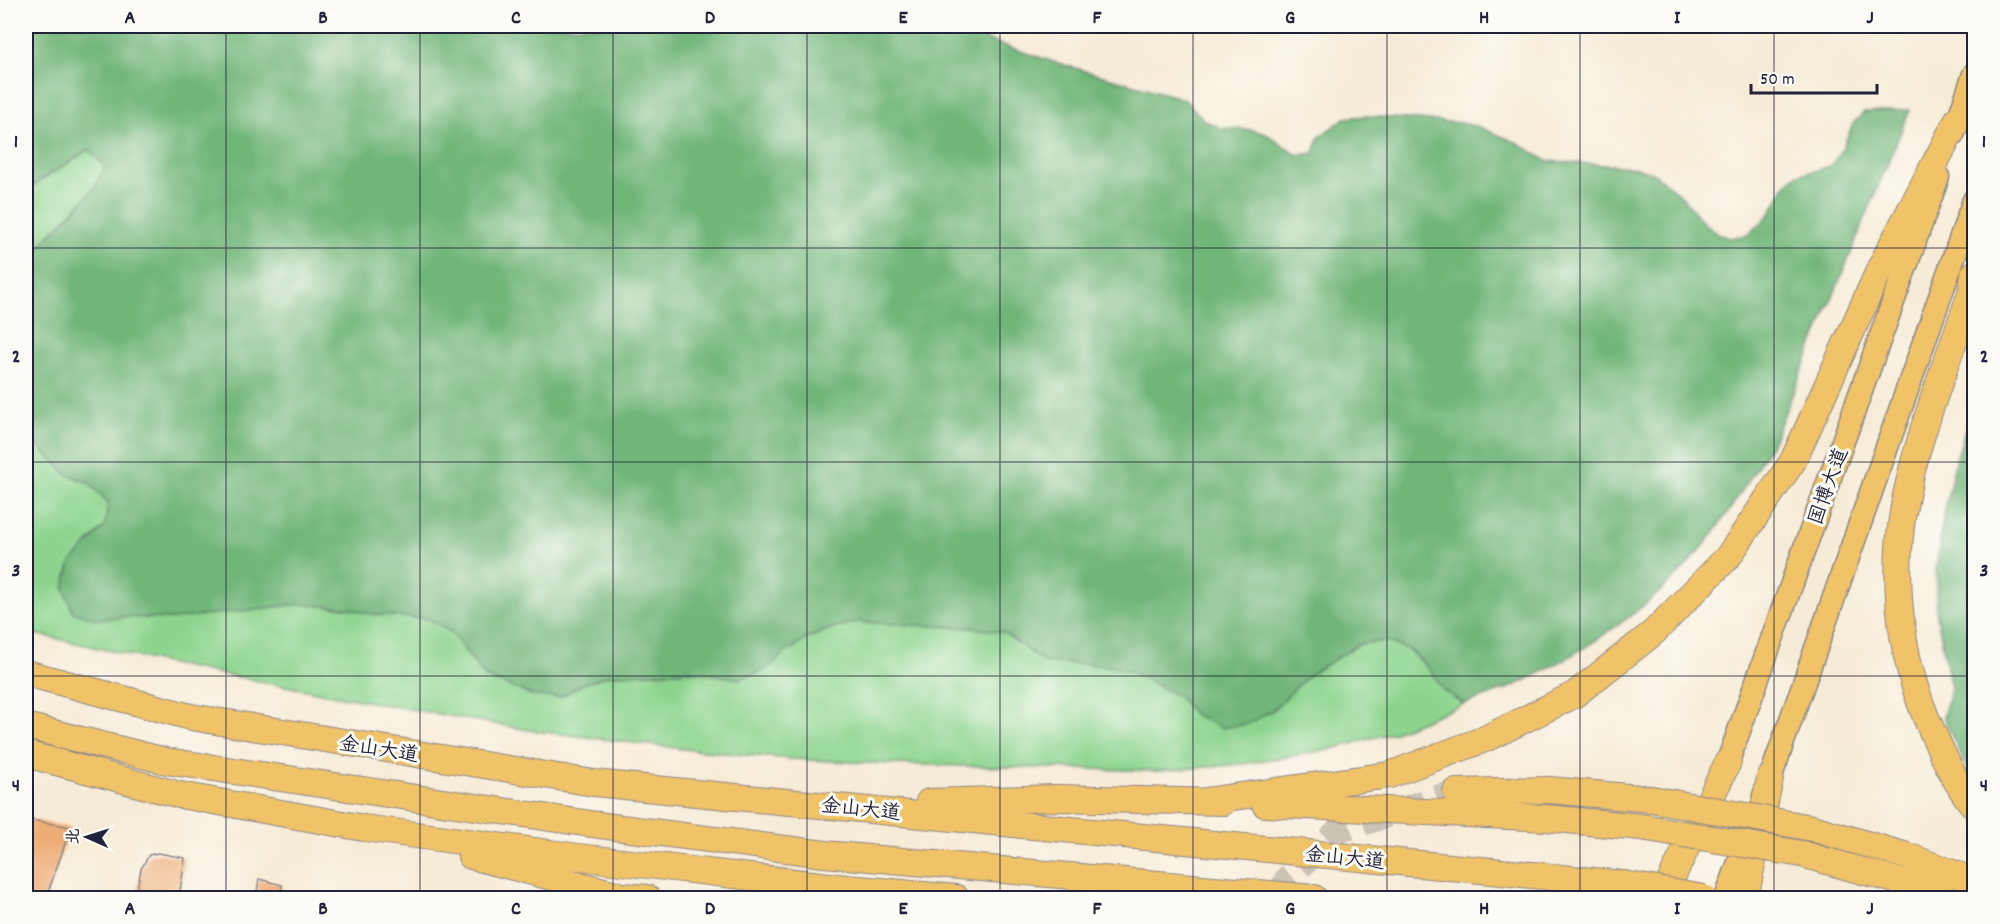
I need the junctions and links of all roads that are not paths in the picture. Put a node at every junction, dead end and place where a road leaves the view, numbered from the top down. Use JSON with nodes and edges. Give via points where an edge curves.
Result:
{"nodes":[{"id":1,"x":1974,"y":74,"type":"edge"},
{"id":2,"x":1959,"y":119,"type":"junction"},
{"id":3,"x":1974,"y":200,"type":"edge"},
{"id":4,"x":1974,"y":274,"type":"edge"},
{"id":5,"x":26,"y":673,"type":"edge"},
{"id":6,"x":26,"y":726,"type":"edge"},
{"id":7,"x":26,"y":754,"type":"edge"},
{"id":8,"x":1728,"y":762,"type":"junction"},
{"id":9,"x":1770,"y":778,"type":"junction"},
{"id":10,"x":1456,"y":792,"type":"tunnel mouth"},
{"id":11,"x":1205,"y":801,"type":"junction"},
{"id":12,"x":830,"y":805,"type":"junction"},
{"id":13,"x":1974,"y":806,"type":"edge"},
{"id":14,"x":364,"y":828,"type":"junction"},
{"id":15,"x":1974,"y":881,"type":"edge"},
{"id":16,"x":647,"y":898,"type":"edge"},
{"id":17,"x":956,"y":898,"type":"edge"},
{"id":18,"x":1314,"y":898,"type":"edge"},
{"id":19,"x":1662,"y":898,"type":"edge"},
{"id":20,"x":1678,"y":898,"type":"edge"},
{"id":21,"x":1704,"y":898,"type":"edge"},
{"id":22,"x":1726,"y":898,"type":"edge"},
{"id":23,"x":1745,"y":898,"type":"edge"},
{"id":24,"x":1945,"y":898,"type":"edge"}],
"edges":[{"from":1,"to":2,"type":"main road","name":"国博大道"},
{"from":2,"to":8,"type":"main road","name":"国博大道"},
{"from":2,"to":11,"type":"highway","via":[[1882,264],[1793,462],[1728,557],[1653,633],[1574,695],[1485,740],[1389,775]]},
{"from":3,"to":9,"type":"main road"},
{"from":4,"to":13,"type":"highway","via":[[1909,480],[1900,539],[1898,600],[1920,706]]},
{"from":5,"to":12,"type":"highway","name":"金山大道","via":[[191,717],[594,783]]},
{"from":6,"to":18,"type":"highway","via":[[166,761],[591,824],[825,854]]},
{"from":7,"to":14,"type":"highway","via":[[180,795]]},
{"from":8,"to":19,"type":"highway"},
{"from":8,"to":20,"type":"main road","name":"国博大道"},
{"from":9,"to":22,"type":"main road"},
{"from":9,"to":23,"type":"highway"},
{"from":10,"to":15,"type":"highway","bridge":true,"via":[[1549,790],[1652,799],[1812,828]]},
{"from":11,"to":12,"type":"highway","via":[[1056,798]]},
{"from":11,"to":24,"type":"highway","bridge":true,"via":[[1546,818],[1642,827],[1802,854]]},
{"from":12,"to":21,"type":"highway","name":"金山大道","bridge":true,"via":[[1623,884]]},
{"from":14,"to":16,"type":"highway","via":[[623,896]]},
{"from":14,"to":17,"type":"highway","via":[[579,857]]}]}
